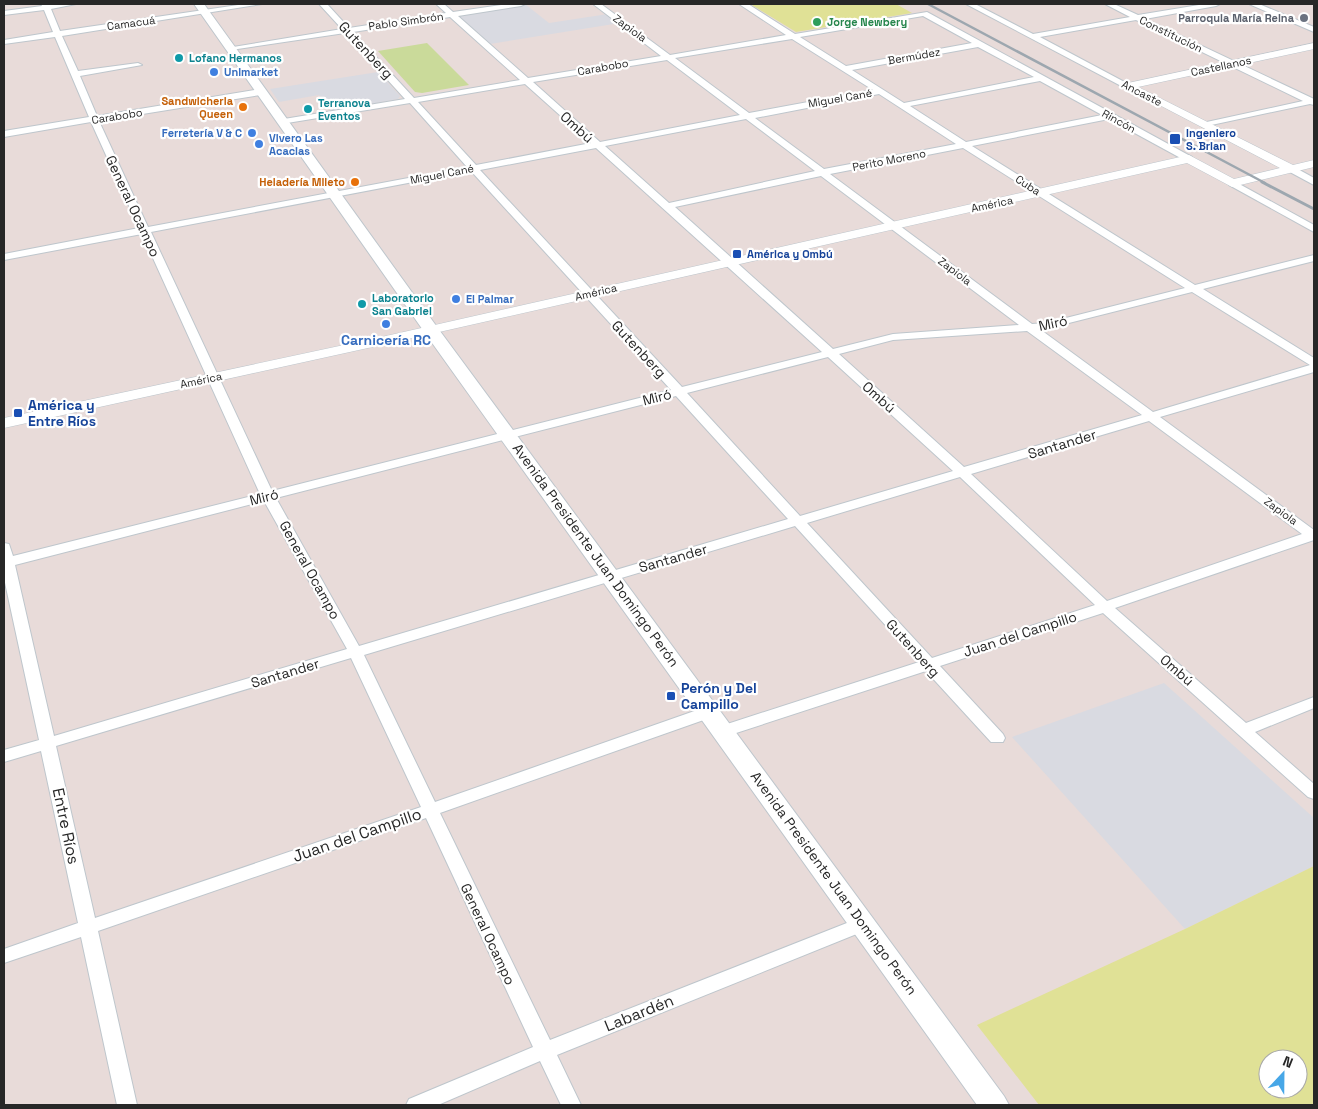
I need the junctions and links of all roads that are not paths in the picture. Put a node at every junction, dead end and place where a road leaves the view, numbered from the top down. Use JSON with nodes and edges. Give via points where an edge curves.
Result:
{"nodes":[{"id":1,"x":72,"y":4,"type":"edge"},
{"id":2,"x":258,"y":4,"type":"edge"},
{"id":3,"x":323,"y":4,"type":"edge"},
{"id":4,"x":440,"y":4,"type":"edge"},
{"id":5,"x":521,"y":4,"type":"edge"},
{"id":6,"x":597,"y":4,"type":"edge"},
{"id":7,"x":743,"y":4,"type":"edge"},
{"id":8,"x":970,"y":4,"type":"edge"},
{"id":9,"x":1109,"y":4,"type":"edge"},
{"id":10,"x":1216,"y":4,"type":"edge"},
{"id":11,"x":1253,"y":4,"type":"edge"},
{"id":12,"x":46,"y":5,"type":"edge"},
{"id":13,"x":202,"y":8,"type":"edge"},
{"id":14,"x":4,"y":13,"type":"edge"},
{"id":15,"x":452,"y":14,"type":"junction"},
{"id":16,"x":924,"y":14,"type":"joint"},
{"id":17,"x":1138,"y":18,"type":"junction"},
{"id":18,"x":348,"y":30,"type":"junction"},
{"id":19,"x":1314,"y":30,"type":"edge"},
{"id":20,"x":56,"y":34,"type":"junction"},
{"id":21,"x":793,"y":35,"type":"junction"},
{"id":22,"x":1033,"y":36,"type":"junction"},
{"id":23,"x":4,"y":42,"type":"edge"},
{"id":24,"x":980,"y":44,"type":"junction"},
{"id":25,"x":1314,"y":46,"type":"edge"},
{"id":26,"x":231,"y":48,"type":"junction"},
{"id":27,"x":668,"y":56,"type":"junction"},
{"id":28,"x":1234,"y":64,"type":"junction"},
{"id":29,"x":138,"y":65,"type":"dead end"},
{"id":30,"x":847,"y":68,"type":"junction"},
{"id":31,"x":74,"y":74,"type":"junction"},
{"id":32,"x":1043,"y":78,"type":"junction"},
{"id":33,"x":526,"y":80,"type":"junction"},
{"id":34,"x":1128,"y":86,"type":"junction"},
{"id":35,"x":881,"y":91,"type":"junction"},
{"id":36,"x":260,"y":92,"type":"junction"},
{"id":37,"x":412,"y":100,"type":"junction"},
{"id":38,"x":1313,"y":102,"type":"edge"},
{"id":39,"x":904,"y":105,"type":"junction"},
{"id":40,"x":749,"y":115,"type":"junction"},
{"id":41,"x":1110,"y":116,"type":"junction"},
{"id":42,"x":94,"y":119,"type":"junction"},
{"id":43,"x":284,"y":122,"type":"junction"},
{"id":44,"x":1205,"y":125,"type":"junction"},
{"id":45,"x":4,"y":134,"type":"edge"},
{"id":46,"x":596,"y":144,"type":"junction"},
{"id":47,"x":965,"y":145,"type":"junction"},
{"id":48,"x":1189,"y":159,"type":"junction"},
{"id":49,"x":1314,"y":164,"type":"edge"},
{"id":50,"x":473,"y":168,"type":"junction"},
{"id":51,"x":1291,"y":169,"type":"junction"},
{"id":52,"x":825,"y":172,"type":"junction"},
{"id":53,"x":1314,"y":182,"type":"edge"},
{"id":54,"x":1232,"y":183,"type":"junction"},
{"id":55,"x":1040,"y":193,"type":"junction"},
{"id":56,"x":335,"y":194,"type":"junction"},
{"id":57,"x":668,"y":206,"type":"junction"},
{"id":58,"x":894,"y":225,"type":"junction"},
{"id":59,"x":1314,"y":229,"type":"edge"},
{"id":60,"x":145,"y":230,"type":"junction"},
{"id":61,"x":4,"y":257,"type":"edge"},
{"id":62,"x":1314,"y":258,"type":"edge"},
{"id":63,"x":730,"y":262,"type":"junction"},
{"id":64,"x":1195,"y":288,"type":"junction"},
{"id":65,"x":589,"y":294,"type":"junction"},
{"id":66,"x":1031,"y":328,"type":"junction"},
{"id":67,"x":431,"y":330,"type":"junction"},
{"id":68,"x":830,"y":353,"type":"junction"},
{"id":69,"x":1314,"y":363,"type":"edge"},
{"id":70,"x":1314,"y":368,"type":"edge"},
{"id":71,"x":212,"y":377,"type":"junction"},
{"id":72,"x":679,"y":392,"type":"junction"},
{"id":73,"x":1153,"y":417,"type":"junction"},
{"id":74,"x":4,"y":423,"type":"edge"},
{"id":75,"x":508,"y":435,"type":"junction"},
{"id":76,"x":963,"y":473,"type":"junction"},
{"id":77,"x":268,"y":496,"type":"junction"},
{"id":78,"x":798,"y":521,"type":"junction"},
{"id":79,"x":1314,"y":534,"type":"edge"},
{"id":80,"x":5,"y":557,"type":"edge"},
{"id":81,"x":611,"y":576,"type":"junction"},
{"id":82,"x":1105,"y":607,"type":"junction"},
{"id":83,"x":355,"y":651,"type":"junction"},
{"id":84,"x":926,"y":663,"type":"junction"},
{"id":85,"x":1314,"y":702,"type":"edge"},
{"id":86,"x":716,"y":721,"type":"junction"},
{"id":87,"x":1245,"y":730,"type":"junction"},
{"id":88,"x":996,"y":738,"type":"dead end"},
{"id":89,"x":48,"y":744,"type":"junction"},
{"id":90,"x":4,"y":756,"type":"edge"},
{"id":91,"x":1314,"y":793,"type":"edge"},
{"id":92,"x":430,"y":810,"type":"junction"},
{"id":93,"x":863,"y":924,"type":"junction"},
{"id":94,"x":87,"y":928,"type":"junction"},
{"id":95,"x":4,"y":956,"type":"edge"},
{"id":96,"x":544,"y":1052,"type":"junction"},
{"id":97,"x":127,"y":1105,"type":"edge"},
{"id":98,"x":416,"y":1105,"type":"edge"},
{"id":99,"x":570,"y":1105,"type":"edge"},
{"id":100,"x":994,"y":1105,"type":"edge"}],
"edges":[{"from":1,"to":12,"type":"street"},
{"from":2,"to":13,"type":"street","name":"Camacuá"},
{"from":3,"to":18,"type":"street","name":"Gutenberg"},
{"from":4,"to":15,"type":"street","name":"Ombú"},
{"from":5,"to":15,"type":"street","name":"Pablo Simbrón"},
{"from":6,"to":27,"type":"street","name":"Zapiola"},
{"from":7,"to":21,"type":"street","name":"Cuba"},
{"from":8,"to":22,"type":"street","name":"Ancaste"},
{"from":9,"to":17,"type":"street","name":"Constitución"},
{"from":10,"to":17,"type":"street"},
{"from":11,"to":19,"type":"street"},
{"from":12,"to":14,"type":"street"},
{"from":12,"to":20,"type":"street","name":"General Ocampo"},
{"from":13,"to":20,"type":"street","name":"Camacuá"},
{"from":13,"to":26,"type":"main road","name":"Avenida Presidente Juan Domingo Perón"},
{"from":15,"to":18,"type":"street","name":"Pablo Simbrón"},
{"from":15,"to":33,"type":"street","name":"Ombú"},
{"from":16,"to":21,"type":"street","name":"Carabobo"},
{"from":16,"to":24,"type":"street","name":"Rincón"},
{"from":17,"to":22,"type":"street"},
{"from":17,"to":28,"type":"street","name":"Constitución"},
{"from":18,"to":26,"type":"street","name":"Pablo Simbrón"},
{"from":18,"to":37,"type":"street","name":"Gutenberg"},
{"from":20,"to":23,"type":"street","name":"Camacuá"},
{"from":20,"to":31,"type":"street","name":"General Ocampo"},
{"from":21,"to":27,"type":"street","name":"Carabobo"},
{"from":21,"to":30,"type":"street","name":"Cuba"},
{"from":22,"to":34,"type":"street","name":"Ancaste"},
{"from":24,"to":30,"type":"street","name":"Bermúdez"},
{"from":24,"to":32,"type":"street","name":"Rincón"},
{"from":25,"to":28,"type":"street","name":"Castellanos"},
{"from":26,"to":36,"type":"main road","name":"Avenida Presidente Juan Domingo Perón"},
{"from":27,"to":33,"type":"street","name":"Carabobo"},
{"from":27,"to":40,"type":"street","name":"Zapiola"},
{"from":28,"to":34,"type":"street","name":"Castellanos"},
{"from":28,"to":38,"type":"street","name":"Constitución"},
{"from":29,"to":31,"type":"street"},
{"from":30,"to":35,"type":"street","name":"Cuba"},
{"from":31,"to":42,"type":"street","name":"General Ocampo"},
{"from":32,"to":39,"type":"street"},
{"from":32,"to":41,"type":"street","name":"Rincón"},
{"from":33,"to":37,"type":"street","name":"Carabobo"},
{"from":33,"to":46,"type":"street","name":"Ombú"},
{"from":34,"to":44,"type":"street","name":"Ancaste"},
{"from":35,"to":39,"type":"street","name":"Cuba"},
{"from":35,"to":40,"type":"street","name":"Miguel Cané"},
{"from":36,"to":42,"type":"street","name":"Carabobo"},
{"from":36,"to":43,"type":"main road","name":"Avenida Presidente Juan Domingo Perón"},
{"from":37,"to":43,"type":"street","name":"Carabobo"},
{"from":37,"to":50,"type":"street","name":"Gutenberg"},
{"from":38,"to":44,"type":"street"},
{"from":39,"to":47,"type":"street","name":"Cuba"},
{"from":40,"to":46,"type":"street","name":"Miguel Cané"},
{"from":40,"to":52,"type":"street","name":"Zapiola"},
{"from":41,"to":47,"type":"street","name":"Perito Moreno"},
{"from":41,"to":48,"type":"street","name":"Rincón"},
{"from":42,"to":45,"type":"street","name":"Carabobo"},
{"from":42,"to":60,"type":"street","name":"General Ocampo"},
{"from":43,"to":56,"type":"main road","name":"Avenida Presidente Juan Domingo Perón"},
{"from":44,"to":51,"type":"street","name":"Ancaste"},
{"from":46,"to":50,"type":"street","name":"Miguel Cané"},
{"from":46,"to":57,"type":"street","name":"Ombú"},
{"from":47,"to":52,"type":"street","name":"Perito Moreno"},
{"from":47,"to":55,"type":"street","name":"Cuba"},
{"from":48,"to":54,"type":"street","name":"Rincón"},
{"from":48,"to":55,"type":"street","name":"América"},
{"from":49,"to":51,"type":"street"},
{"from":50,"to":56,"type":"street","name":"Miguel Cané"},
{"from":50,"to":65,"type":"street","name":"Gutenberg"},
{"from":51,"to":53,"type":"street","name":"Ancaste"},
{"from":51,"to":54,"type":"street"},
{"from":52,"to":57,"type":"street","name":"Perito Moreno"},
{"from":52,"to":58,"type":"street","name":"Zapiola"},
{"from":54,"to":59,"type":"street","name":"Rincón"},
{"from":55,"to":58,"type":"street","name":"América"},
{"from":55,"to":64,"type":"street","name":"Cuba"},
{"from":56,"to":60,"type":"street","name":"Miguel Cané"},
{"from":56,"to":67,"type":"main road","name":"Avenida Presidente Juan Domingo Perón"},
{"from":57,"to":63,"type":"street","name":"Ombú"},
{"from":58,"to":63,"type":"street","name":"América"},
{"from":58,"to":66,"type":"street","name":"Zapiola"},
{"from":60,"to":61,"type":"street","name":"Miguel Cané"},
{"from":60,"to":71,"type":"street","name":"General Ocampo"},
{"from":62,"to":64,"type":"street","name":"Miró"},
{"from":63,"to":65,"type":"street","name":"América"},
{"from":63,"to":68,"type":"street","name":"Ombú"},
{"from":64,"to":66,"type":"street","name":"Miró"},
{"from":64,"to":69,"type":"street","name":"Cuba"},
{"from":65,"to":67,"type":"street","name":"América"},
{"from":65,"to":72,"type":"street","name":"Gutenberg"},
{"from":66,"to":68,"type":"street","name":"Miró","via":[[898,336]]},
{"from":66,"to":73,"type":"street","name":"Zapiola"},
{"from":67,"to":71,"type":"street","name":"América"},
{"from":67,"to":75,"type":"main road","name":"Avenida Presidente Juan Domingo Perón"},
{"from":68,"to":72,"type":"street","name":"Miró"},
{"from":68,"to":76,"type":"street","name":"Ombú"},
{"from":70,"to":73,"type":"street","name":"Santander"},
{"from":71,"to":74,"type":"street","name":"América"},
{"from":71,"to":77,"type":"street","name":"General Ocampo"},
{"from":72,"to":75,"type":"street","name":"Miró"},
{"from":72,"to":78,"type":"street","name":"Gutenberg"},
{"from":73,"to":76,"type":"street","name":"Santander"},
{"from":73,"to":79,"type":"street","name":"Zapiola"},
{"from":75,"to":77,"type":"street","name":"Miró"},
{"from":75,"to":81,"type":"main road","name":"Avenida Presidente Juan Domingo Perón"},
{"from":76,"to":78,"type":"street","name":"Santander"},
{"from":76,"to":82,"type":"street","name":"Ombú"},
{"from":77,"to":80,"type":"street","name":"Miró"},
{"from":77,"to":83,"type":"street","name":"General Ocampo"},
{"from":78,"to":81,"type":"street","name":"Santander"},
{"from":78,"to":84,"type":"street","name":"Gutenberg"},
{"from":79,"to":82,"type":"street","name":"Juan del Campillo"},
{"from":80,"to":89,"type":"street","name":"Entre Ríos"},
{"from":81,"to":83,"type":"street","name":"Santander"},
{"from":81,"to":86,"type":"main road","name":"Avenida Presidente Juan Domingo Perón"},
{"from":82,"to":84,"type":"street","name":"Juan del Campillo"},
{"from":82,"to":87,"type":"street","name":"Ombú"},
{"from":83,"to":89,"type":"street","name":"Santander"},
{"from":83,"to":92,"type":"street","name":"General Ocampo"},
{"from":84,"to":86,"type":"street","name":"Juan del Campillo"},
{"from":84,"to":88,"type":"street","name":"Gutenberg"},
{"from":85,"to":87,"type":"street"},
{"from":86,"to":92,"type":"street","name":"Juan del Campillo"},
{"from":86,"to":93,"type":"main road","name":"Avenida Presidente Juan Domingo Perón"},
{"from":87,"to":91,"type":"street","name":"Ombú"},
{"from":89,"to":90,"type":"street","name":"Santander"},
{"from":89,"to":94,"type":"street","name":"Entre Ríos"},
{"from":92,"to":94,"type":"street","name":"Juan del Campillo"},
{"from":92,"to":96,"type":"street","name":"General Ocampo"},
{"from":93,"to":96,"type":"street","name":"Labardén"},
{"from":93,"to":100,"type":"main road","name":"Avenida Presidente Juan Domingo Perón"},
{"from":94,"to":95,"type":"street","name":"Juan del Campillo"},
{"from":94,"to":97,"type":"street","name":"Entre Ríos"},
{"from":96,"to":98,"type":"street","name":"Labardén"},
{"from":96,"to":99,"type":"street","name":"General Ocampo"}]}
